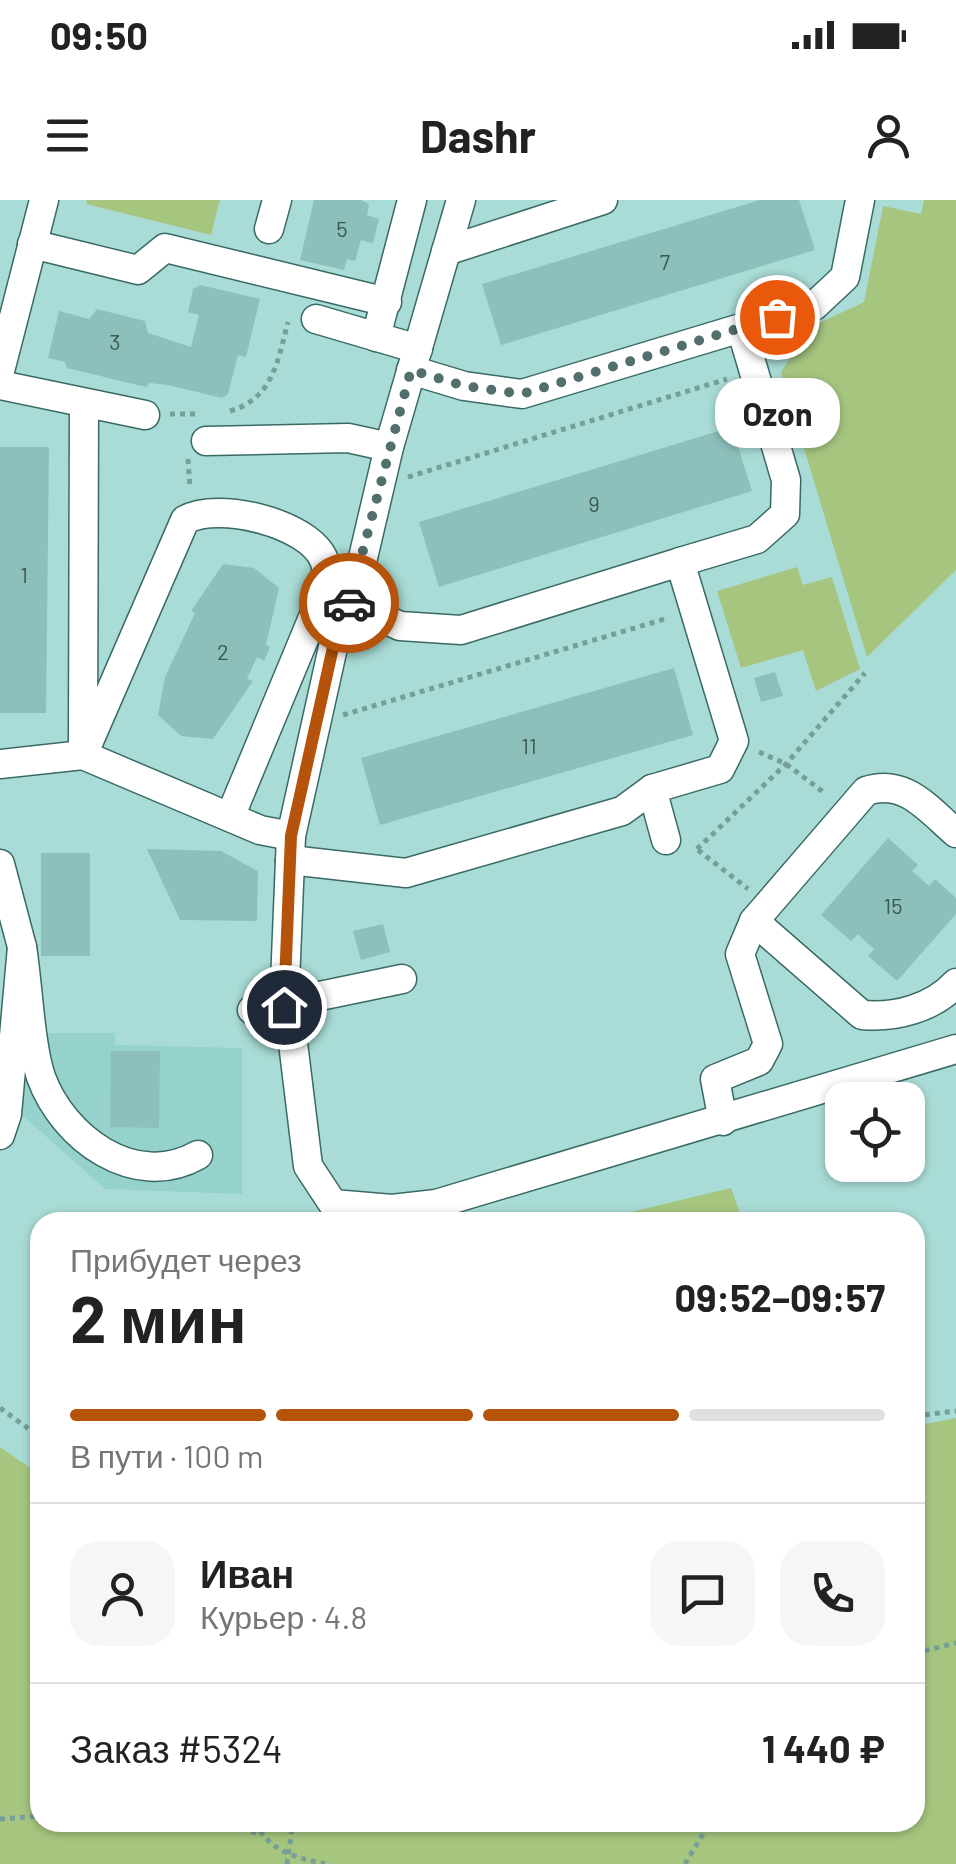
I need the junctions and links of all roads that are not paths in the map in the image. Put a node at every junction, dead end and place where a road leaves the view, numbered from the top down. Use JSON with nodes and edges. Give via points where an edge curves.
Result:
{"nodes":[{"id":1,"x":44,"y":200,"type":"edge"},
{"id":2,"x":276,"y":200,"type":"edge"},
{"id":3,"x":412,"y":200,"type":"edge"},
{"id":4,"x":461,"y":200,"type":"edge"},
{"id":5,"x":603,"y":200,"type":"edge"},
{"id":6,"x":860,"y":200,"type":"edge"},
{"id":7,"x":270,"y":229,"type":"dead end"},
{"id":8,"x":32,"y":244,"type":"junction"},
{"id":9,"x":446,"y":250,"type":"junction"},
{"id":10,"x":386,"y":302,"type":"junction"},
{"id":11,"x":316,"y":320,"type":"dead end"},
{"id":12,"x":741,"y":328,"type":"junction"},
{"id":13,"x":376,"y":337,"type":"junction"},
{"id":14,"x":414,"y":360,"type":"junction"},
{"id":15,"x":0,"y":371,"type":"edge"},
{"id":16,"x":0,"y":385,"type":"edge"},
{"id":17,"x":84,"y":403,"type":"junction"},
{"id":18,"x":145,"y":415,"type":"road end"},
{"id":19,"x":205,"y":427,"type":"road end"},
{"id":20,"x":389,"y":447,"type":"junction"},
{"id":21,"x":680,"y":562,"type":"junction"},
{"id":22,"x":349,"y":604,"type":"junction"},
{"id":23,"x":83,"y":756,"type":"junction"},
{"id":24,"x":0,"y":764,"type":"edge"},
{"id":25,"x":652,"y":789,"type":"junction"},
{"id":26,"x":230,"y":817,"type":"junction"},
{"id":27,"x":956,"y":833,"type":"edge"},
{"id":28,"x":666,"y":840,"type":"dead end"},
{"id":29,"x":291,"y":848,"type":"junction"},
{"id":30,"x":0,"y":864,"type":"edge"},
{"id":31,"x":760,"y":913,"type":"junction"},
{"id":32,"x":22,"y":947,"type":"junction"},
{"id":33,"x":402,"y":979,"type":"dead end"},
{"id":34,"x":956,"y":982,"type":"edge"},
{"id":35,"x":284,"y":1007,"type":"junction"},
{"id":36,"x":252,"y":1010,"type":"dead end"},
{"id":37,"x":293,"y":1043,"type":"dead end"},
{"id":38,"x":956,"y":1049,"type":"edge"},
{"id":39,"x":731,"y":1119,"type":"junction"},
{"id":40,"x":0,"y":1135,"type":"edge"},
{"id":41,"x":198,"y":1155,"type":"dead end"}],
"edges":[{"from":1,"to":8,"type":"street"},
{"from":2,"to":7,"type":"street"},
{"from":3,"to":10,"type":"street"},
{"from":4,"to":9,"type":"street"},
{"from":5,"to":9,"type":"street"},
{"from":6,"to":12,"type":"street","via":[[845,277],[814,306]]},
{"from":8,"to":10,"type":"street","via":[[138,270],[165,248]]},
{"from":8,"to":15,"type":"street"},
{"from":9,"to":14,"type":"street"},
{"from":10,"to":13,"type":"street"},
{"from":11,"to":13,"type":"street"},
{"from":12,"to":14,"type":"street","via":[[522,394],[464,386]]},
{"from":12,"to":21,"type":"street","via":[[786,480],[785,514],[757,538]]},
{"from":13,"to":14,"type":"street"},
{"from":14,"to":20,"type":"street"},
{"from":16,"to":17,"type":"street"},
{"from":17,"to":18,"type":"street"},
{"from":17,"to":23,"type":"street"},
{"from":19,"to":20,"type":"street"},
{"from":20,"to":22,"type":"street"},
{"from":21,"to":22,"type":"street","via":[[461,630],[400,626]]},
{"from":21,"to":25,"type":"street","via":[[734,742],[720,769]]},
{"from":22,"to":29,"type":"street","via":[[334,643]]},
{"from":23,"to":24,"type":"street"},
{"from":23,"to":26,"type":"street"},
{"from":23,"to":26,"type":"street","via":[[185,520],[200,511],[246,513],[312,542],[326,562],[324,591]]},
{"from":25,"to":28,"type":"street"},
{"from":25,"to":29,"type":"street","via":[[622,810],[406,873]]},
{"from":26,"to":29,"type":"street"},
{"from":27,"to":31,"type":"street","via":[[907,790],[866,791]]},
{"from":29,"to":35,"type":"street"},
{"from":30,"to":32,"type":"street"},
{"from":31,"to":34,"type":"street","via":[[862,1014],[882,1017],[940,1001]]},
{"from":31,"to":39,"type":"street","via":[[740,954],[768,1044],[759,1061],[715,1079]]},
{"from":32,"to":40,"type":"street","via":[[8,1114]]},
{"from":32,"to":41,"type":"street","via":[[41,1077],[70,1123],[106,1155],[147,1170]]},
{"from":33,"to":35,"type":"street"},
{"from":35,"to":36,"type":"street"},
{"from":37,"to":39,"type":"street","via":[[308,1166],[333,1204],[436,1204]]},
{"from":38,"to":39,"type":"street"}]}
